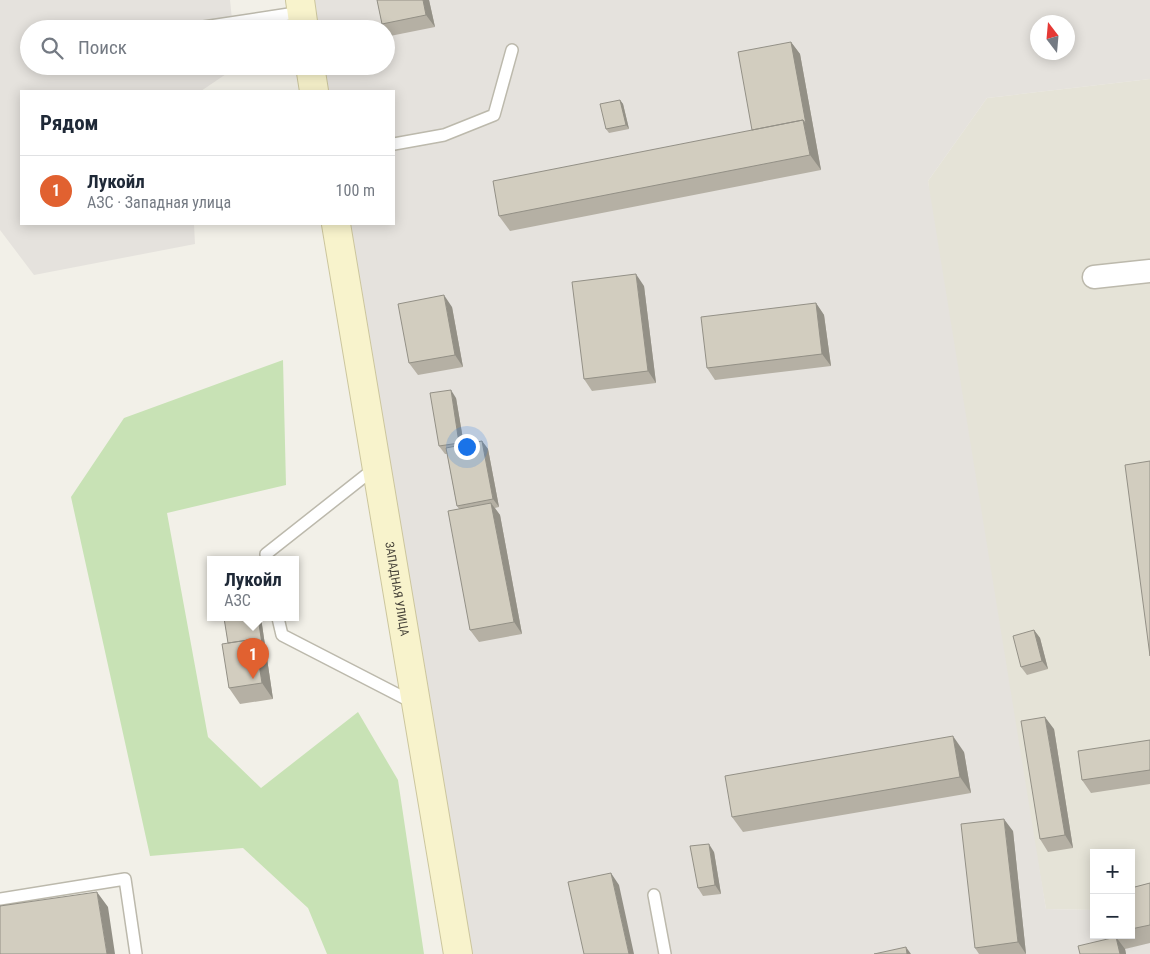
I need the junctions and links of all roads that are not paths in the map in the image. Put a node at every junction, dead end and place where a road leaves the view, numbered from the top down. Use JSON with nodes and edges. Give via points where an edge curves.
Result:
{"nodes":[{"id":1,"x":302,"y":14,"type":"edge"},
{"id":2,"x":257,"y":20,"type":"edge"},
{"id":3,"x":512,"y":50,"type":"dead end"},
{"id":4,"x":311,"y":75,"type":"edge"},
{"id":5,"x":314,"y":90,"type":"edge"},
{"id":6,"x":395,"y":144,"type":"edge"},
{"id":7,"x":336,"y":225,"type":"edge"},
{"id":8,"x":1150,"y":271,"type":"edge"},
{"id":9,"x":1094,"y":277,"type":"dead end"},
{"id":10,"x":376,"y":467,"type":"junction"},
{"id":11,"x":266,"y":556,"type":"edge"},
{"id":12,"x":279,"y":621,"type":"edge"},
{"id":13,"x":416,"y":704,"type":"junction"},
{"id":14,"x":654,"y":895,"type":"dead end"},
{"id":15,"x":0,"y":899,"type":"edge"},
{"id":16,"x":136,"y":954,"type":"edge"},
{"id":17,"x":458,"y":954,"type":"edge"},
{"id":18,"x":665,"y":954,"type":"edge"}],
"edges":[{"from":1,"to":2,"type":"lane"},
{"from":3,"to":6,"type":"lane","via":[[494,116],[444,134]]},
{"from":4,"to":5,"type":"main road"},
{"from":7,"to":10,"type":"main road","name":"ЗАПАДНАЯ УЛИЦА"},
{"from":8,"to":9,"type":"street"},
{"from":10,"to":11,"type":"lane"},
{"from":10,"to":13,"type":"main road","name":"ЗАПАДНАЯ УЛИЦА"},
{"from":12,"to":13,"type":"lane","via":[[282,635]]},
{"from":13,"to":17,"type":"main road","name":"ЗАПАДНАЯ УЛИЦА"},
{"from":14,"to":18,"type":"lane"},
{"from":15,"to":16,"type":"lane","via":[[125,879]]}]}
